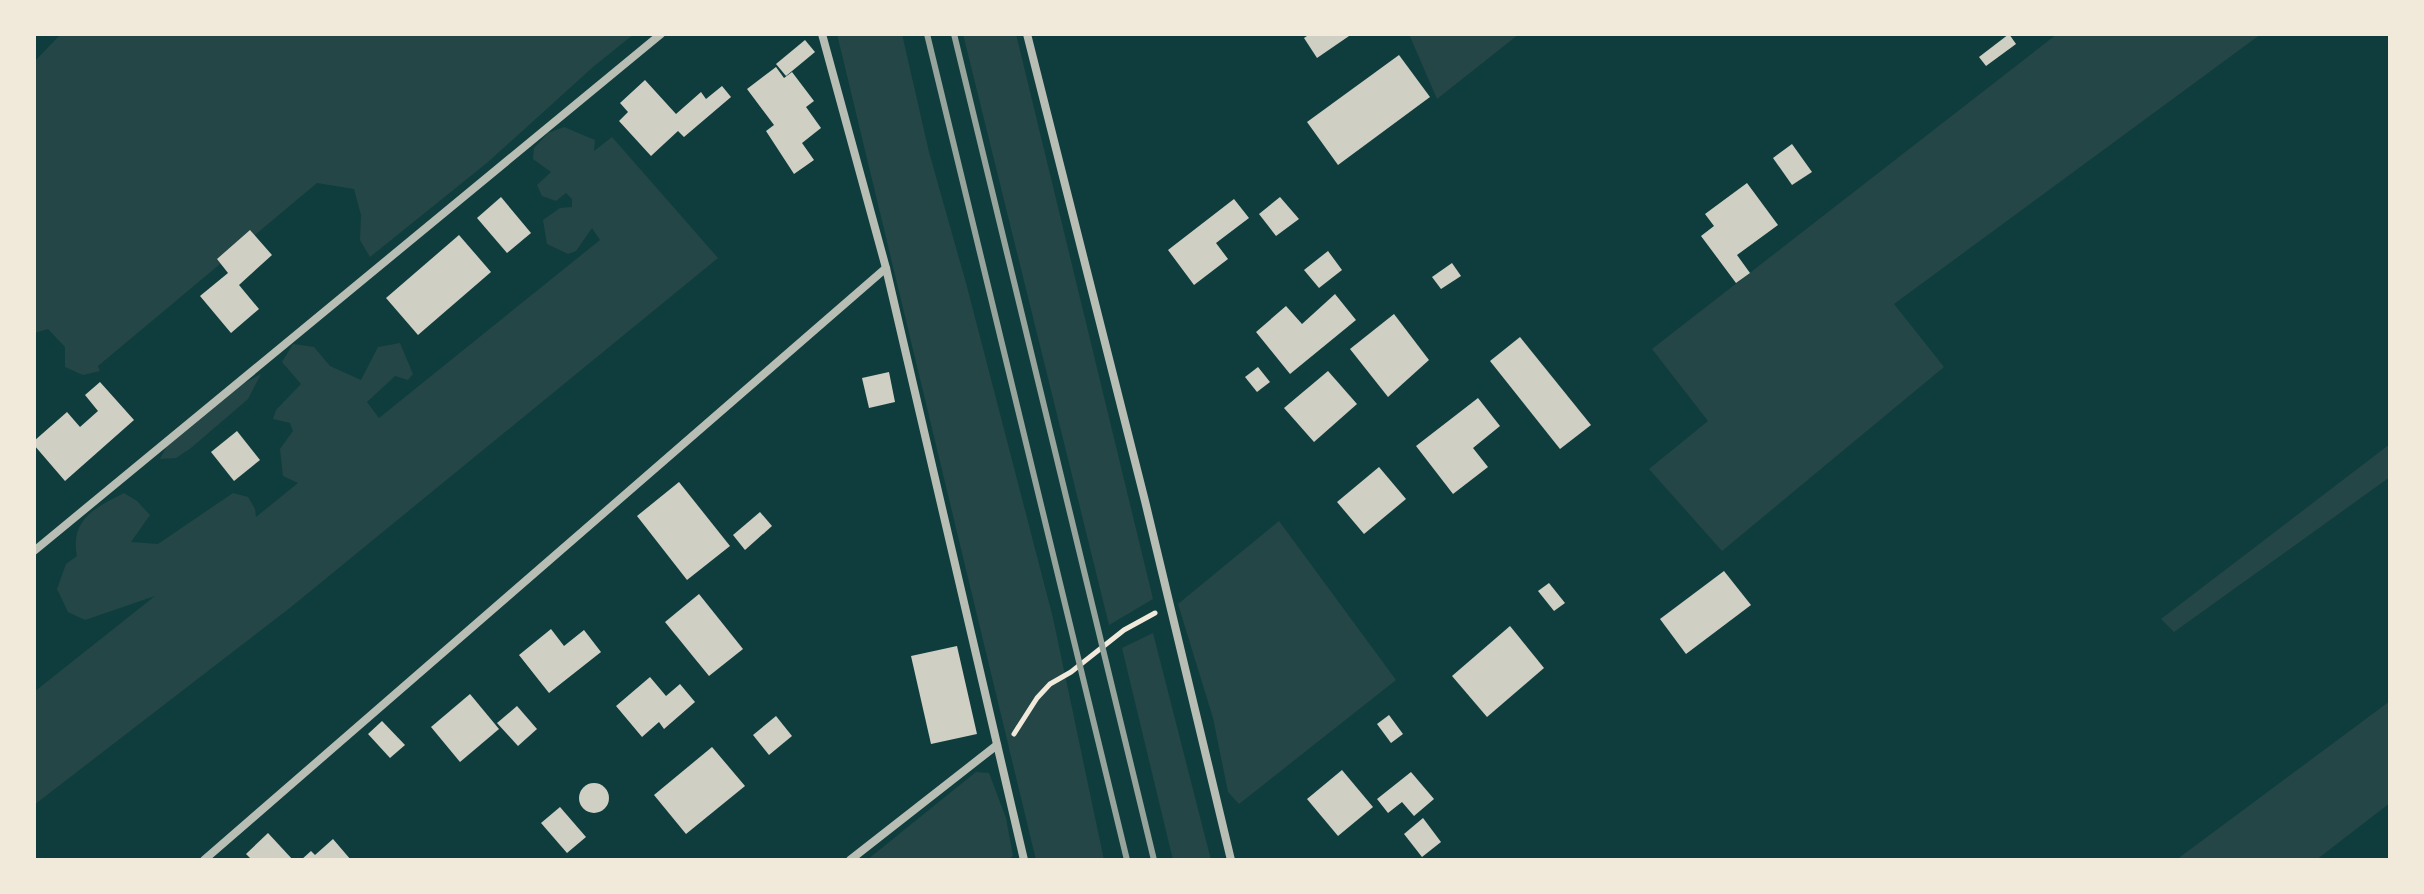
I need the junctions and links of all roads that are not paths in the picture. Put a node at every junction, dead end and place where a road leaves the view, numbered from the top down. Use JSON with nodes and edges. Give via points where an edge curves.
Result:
{"nodes":[{"id":1,"x":661,"y":34,"type":"edge"},
{"id":2,"x":822,"y":34,"type":"edge"},
{"id":3,"x":1027,"y":34,"type":"edge"},
{"id":4,"x":886,"y":268,"type":"junction"},
{"id":5,"x":34,"y":551,"type":"edge"},
{"id":6,"x":998,"y":746,"type":"junction"},
{"id":7,"x":204,"y":860,"type":"edge"},
{"id":8,"x":850,"y":860,"type":"edge"},
{"id":9,"x":1024,"y":860,"type":"edge"},
{"id":10,"x":1231,"y":860,"type":"edge"}],
"edges":[{"from":1,"to":5,"type":"street"},
{"from":2,"to":4,"type":"street"},
{"from":3,"to":10,"type":"street"},
{"from":4,"to":6,"type":"street"},
{"from":4,"to":7,"type":"street"},
{"from":6,"to":8,"type":"street"},
{"from":6,"to":9,"type":"street"}]}
